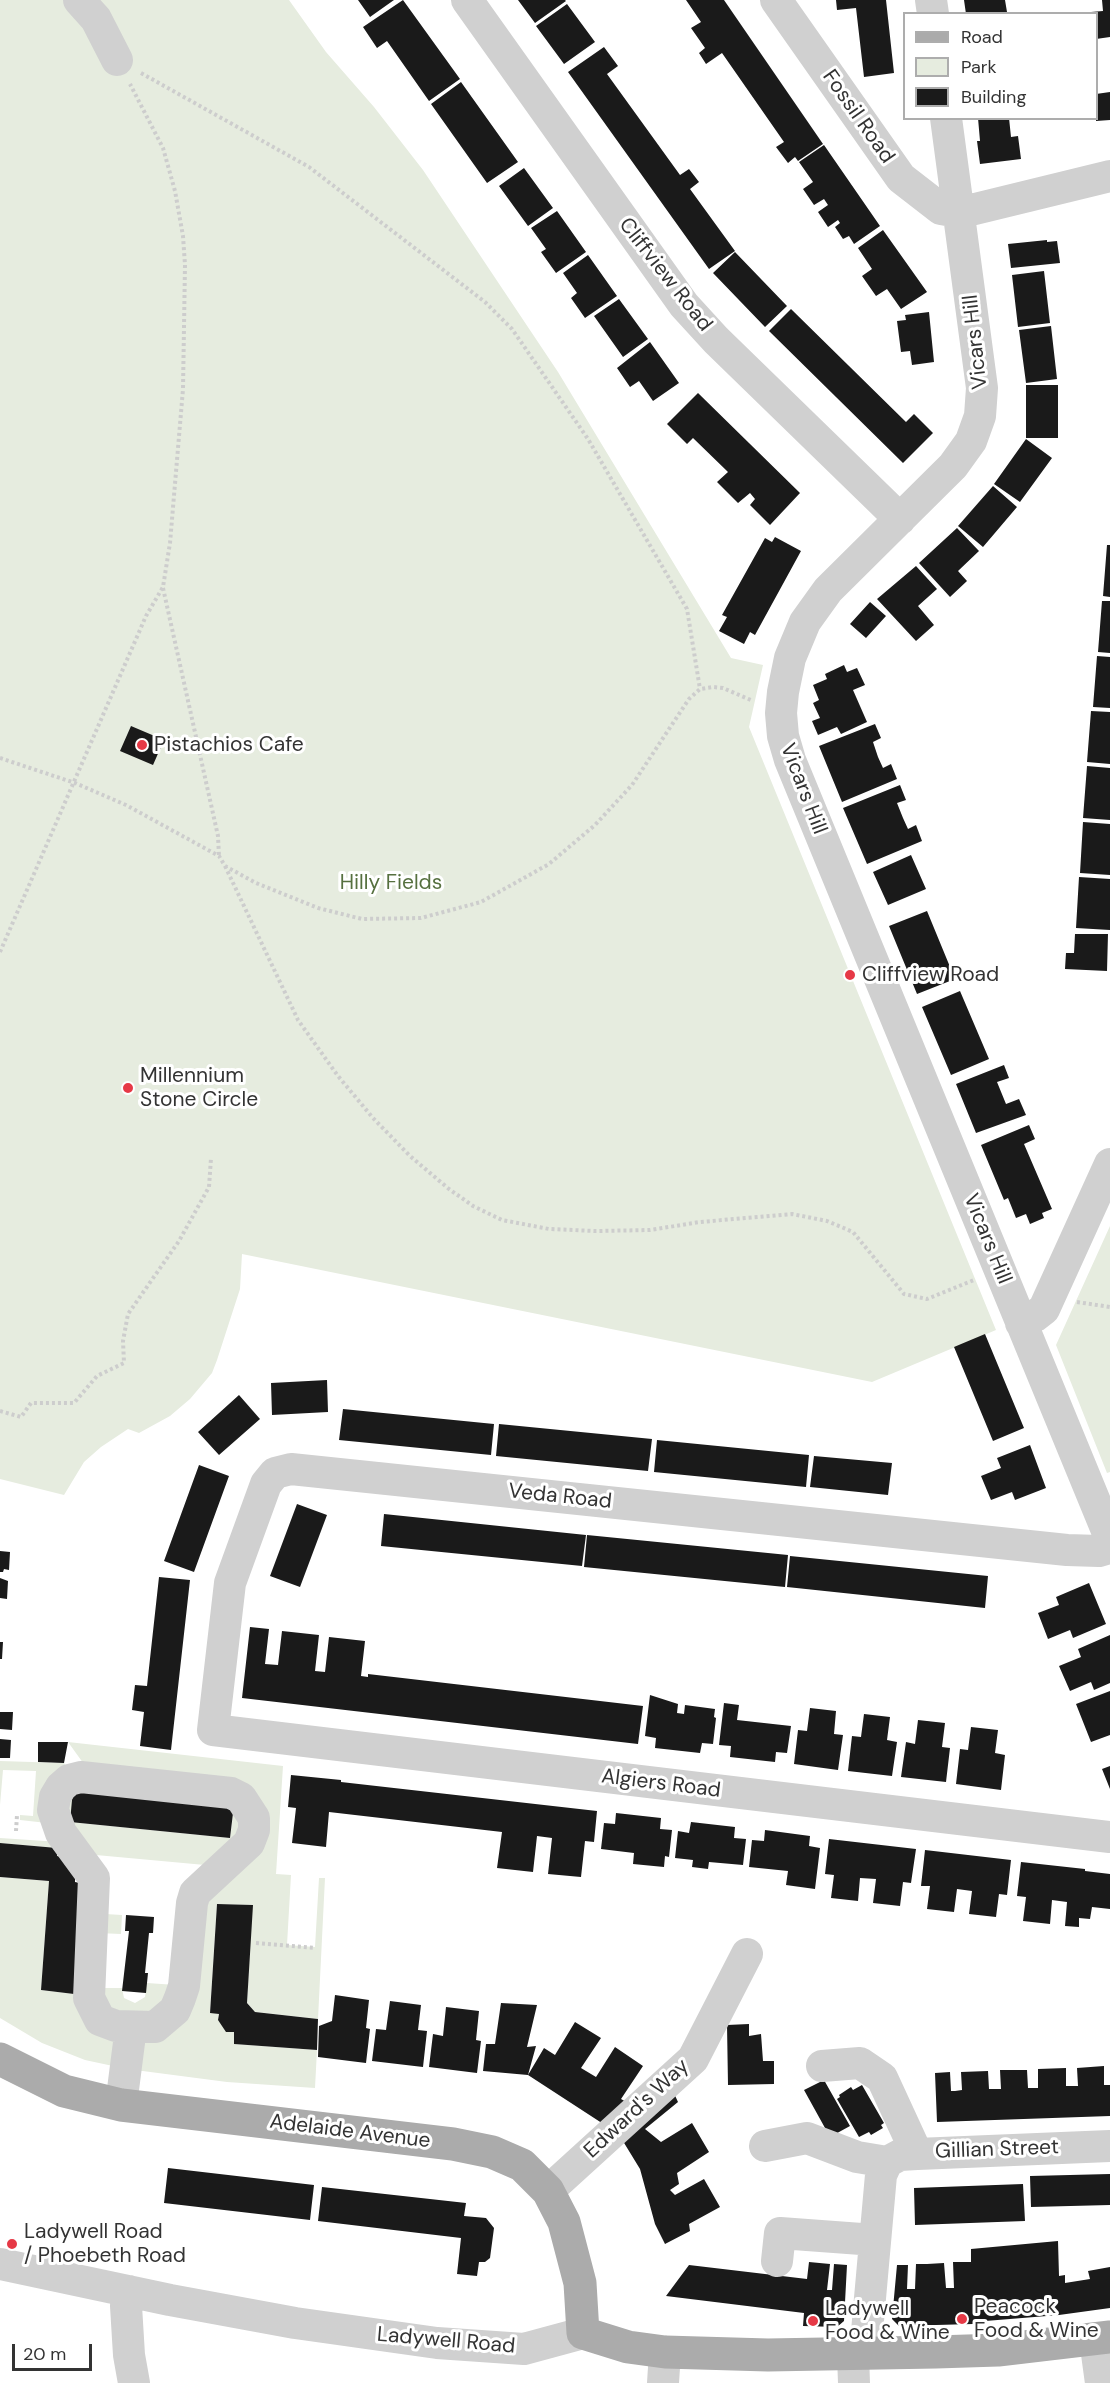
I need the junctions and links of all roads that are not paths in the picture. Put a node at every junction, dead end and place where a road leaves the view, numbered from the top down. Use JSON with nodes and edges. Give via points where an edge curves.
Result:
{"nodes":[{"id":1,"x":79,"y":0,"type":"edge"},
{"id":2,"x":467,"y":0,"type":"edge"},
{"id":3,"x":776,"y":0,"type":"edge"},
{"id":4,"x":117,"y":60,"type":"road end"},
{"id":5,"x":946,"y":120,"type":"edge"},
{"id":6,"x":1110,"y":176,"type":"edge"},
{"id":7,"x":958,"y":212,"type":"junction"},
{"id":8,"x":900,"y":519,"type":"junction"},
{"id":9,"x":1110,"y":1164,"type":"edge"},
{"id":10,"x":1021,"y":1323,"type":"junction"},
{"id":11,"x":1110,"y":1538,"type":"edge"},
{"id":12,"x":1110,"y":1548,"type":"edge"},
{"id":13,"x":213,"y":1730,"type":"joint"},
{"id":14,"x":1110,"y":1837,"type":"edge"},
{"id":15,"x":747,"y":1954,"type":"dead end"},
{"id":16,"x":131,"y":2027,"type":"junction"},
{"id":17,"x":0,"y":2060,"type":"edge"},
{"id":18,"x":822,"y":2066,"type":"dead end"},
{"id":19,"x":121,"y":2105,"type":"junction"},
{"id":20,"x":765,"y":2146,"type":"dead end"},
{"id":21,"x":1110,"y":2146,"type":"edge"},
{"id":22,"x":917,"y":2154,"type":"junction"},
{"id":23,"x":887,"y":2162,"type":"junction"},
{"id":24,"x":548,"y":2191,"type":"junction"},
{"id":25,"x":875,"y":2240,"type":"junction"},
{"id":26,"x":777,"y":2261,"type":"dead end"},
{"id":27,"x":0,"y":2264,"type":"edge"},
{"id":28,"x":129,"y":2291,"type":"junction"},
{"id":29,"x":583,"y":2333,"type":"junction"},
{"id":30,"x":1102,"y":2338,"type":"edge"},
{"id":31,"x":858,"y":2364,"type":"edge"},
{"id":32,"x":664,"y":2368,"type":"edge"},
{"id":33,"x":134,"y":2383,"type":"edge"},
{"id":34,"x":1101,"y":2383,"type":"edge"}],
"edges":[{"from":1,"to":4,"type":"street","via":[[96,19]]},
{"from":2,"to":8,"type":"street","name":"Cliffview Road","via":[[684,305]]},
{"from":3,"to":7,"type":"street","name":"Fossil Road","via":[[901,178],[941,209]]},
{"from":5,"to":7,"type":"street","name":"Vicars Hill"},
{"from":6,"to":7,"type":"street"},
{"from":7,"to":8,"type":"street","name":"Vicars Hill","via":[[982,388],[980,416],[970,441],[953,466]]},
{"from":8,"to":10,"type":"street","name":"Vicars Hill","via":[[828,590],[805,622],[790,658],[783,692],[783,736]]},
{"from":9,"to":10,"type":"street","via":[[1044,1309]]},
{"from":10,"to":11,"type":"street","name":"Vicars Hill"},
{"from":12,"to":13,"type":"street","name":"Veda Road","via":[[1067,1550],[291,1469],[275,1473],[266,1484],[230,1583]]},
{"from":13,"to":14,"type":"street","name":"Algiers Road"},
{"from":15,"to":24,"type":"street","name":"Edward's Way","via":[[693,2060]]},
{"from":16,"to":16,"type":"street","via":[[100,2020],[89,1998],[94,1878],[61,1833],[53,1810],[55,1797],[69,1780],[81,1777],[231,1793],[241,1798],[254,1818],[249,1843],[195,1893],[184,1986],[175,2010],[155,2027]]},
{"from":16,"to":19,"type":"street"},
{"from":17,"to":19,"type":"main road","name":"Adelaide Avenue","via":[[64,2091]]},
{"from":18,"to":22,"type":"street","via":[[860,2063],[882,2078]]},
{"from":19,"to":24,"type":"main road","name":"Adelaide Avenue","via":[[453,2144],[492,2152],[522,2165]]},
{"from":20,"to":23,"type":"street","name":"Gillian Street","via":[[807,2138],[857,2157]]},
{"from":21,"to":22,"type":"street","name":"Gillian Street"},
{"from":22,"to":23,"type":"street","name":"Gillian Street","via":[[900,2155]]},
{"from":23,"to":25,"type":"street","via":[[881,2175]]},
{"from":24,"to":29,"type":"main road","name":"Adelaide Avenue","via":[[564,2222],[580,2283]]},
{"from":25,"to":26,"type":"street","via":[[780,2233]]},
{"from":25,"to":31,"type":"street"},
{"from":27,"to":28,"type":"street","name":"Ladywell Road"},
{"from":28,"to":29,"type":"street","name":"Ladywell Road","via":[[295,2323],[437,2343],[524,2349]]},
{"from":28,"to":33,"type":"street","via":[[126,2306]]},
{"from":29,"to":32,"type":"main road","via":[[628,2347]]},
{"from":30,"to":31,"type":"main road"},
{"from":30,"to":34,"type":"street"},
{"from":31,"to":32,"type":"main road"}]}
